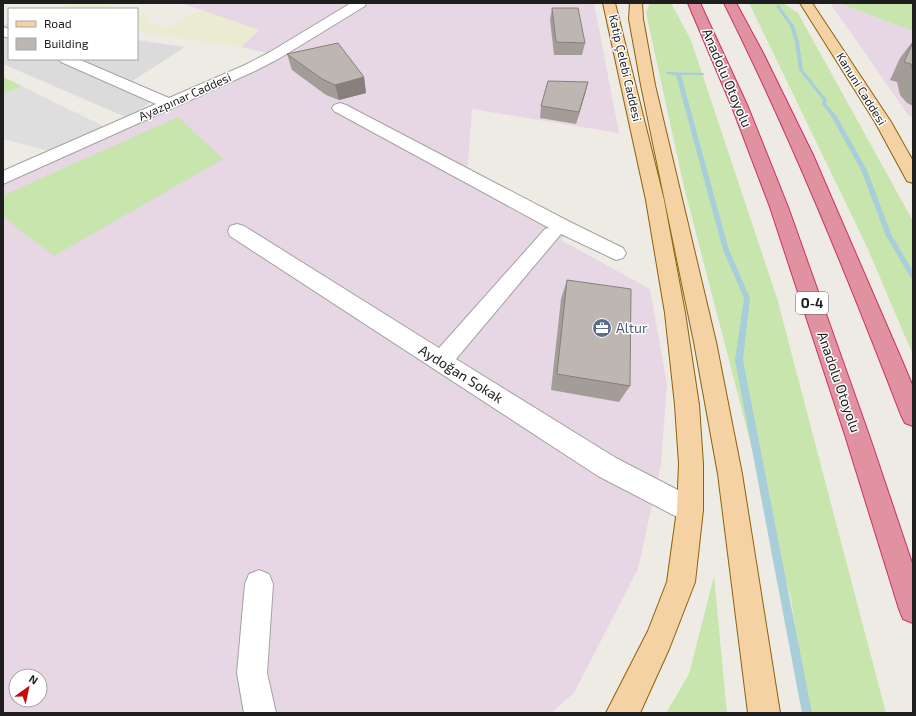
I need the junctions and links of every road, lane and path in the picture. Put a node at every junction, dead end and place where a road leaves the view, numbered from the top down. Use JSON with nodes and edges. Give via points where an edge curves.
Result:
{"nodes":[{"id":1,"x":360,"y":3,"type":"edge"},
{"id":2,"x":609,"y":3,"type":"edge"},
{"id":3,"x":636,"y":3,"type":"edge"},
{"id":4,"x":694,"y":3,"type":"edge"},
{"id":5,"x":730,"y":3,"type":"edge"},
{"id":6,"x":797,"y":3,"type":"edge"},
{"id":7,"x":806,"y":3,"type":"edge"},
{"id":8,"x":815,"y":16,"type":"junction"},
{"id":9,"x":68,"y":60,"type":"edge"},
{"id":10,"x":170,"y":104,"type":"junction"},
{"id":11,"x":340,"y":108,"type":"dead end"},
{"id":12,"x":640,"y":132,"type":"junction"},
{"id":13,"x":913,"y":177,"type":"edge"},
{"id":14,"x":3,"y":178,"type":"edge"},
{"id":15,"x":237,"y":231,"type":"dead end"},
{"id":16,"x":552,"y":234,"type":"dead end"},
{"id":17,"x":616,"y":253,"type":"dead end"},
{"id":18,"x":687,"y":260,"type":"junction"},
{"id":19,"x":441,"y":361,"type":"junction"},
{"id":20,"x":913,"y":415,"type":"edge"},
{"id":21,"x":690,"y":510,"type":"junction"},
{"id":22,"x":259,"y":584,"type":"dead end"},
{"id":23,"x":913,"y":609,"type":"edge"},
{"id":24,"x":260,"y":713,"type":"edge"},
{"id":25,"x":622,"y":713,"type":"edge"},
{"id":26,"x":764,"y":713,"type":"edge"}],
"edges":[{"from":1,"to":10,"type":"street","name":"Ayazpınar Caddesi","via":[[275,55]]},
{"from":2,"to":12,"type":"main road","name":"Katip Çelebi Caddesi"},
{"from":3,"to":18,"type":"main road","via":[[636,19],[648,85]]},
{"from":4,"to":23,"type":"highway","name":"Anadolu Otoyolu","number":"O-4","via":[[740,107],[779,207]]},
{"from":5,"to":20,"type":"highway","via":[[788,119]]},
{"from":6,"to":8,"type":"main road"},
{"from":7,"to":8,"type":"main road","name":"Kanuni Caddesi"},
{"from":8,"to":13,"type":"main road","name":"Kanuni Caddesi","via":[[883,122]]},
{"from":9,"to":10,"type":"street"},
{"from":10,"to":14,"type":"street","name":"Ayazpınar Caddesi"},
{"from":11,"to":17,"type":"street","via":[[562,227]]},
{"from":12,"to":18,"type":"main road"},
{"from":12,"to":21,"type":"main road","via":[[676,319],[691,464]]},
{"from":15,"to":19,"type":"street","name":"Aydoğan Sokak"},
{"from":16,"to":19,"type":"street"},
{"from":18,"to":26,"type":"main road","via":[[730,474]]},
{"from":19,"to":21,"type":"street","name":"Aydoğan Sokak","via":[[607,466]]},
{"from":21,"to":25,"type":"main road","via":[[681,582],[659,639]]},
{"from":22,"to":24,"type":"street","via":[[252,673]]}]}
